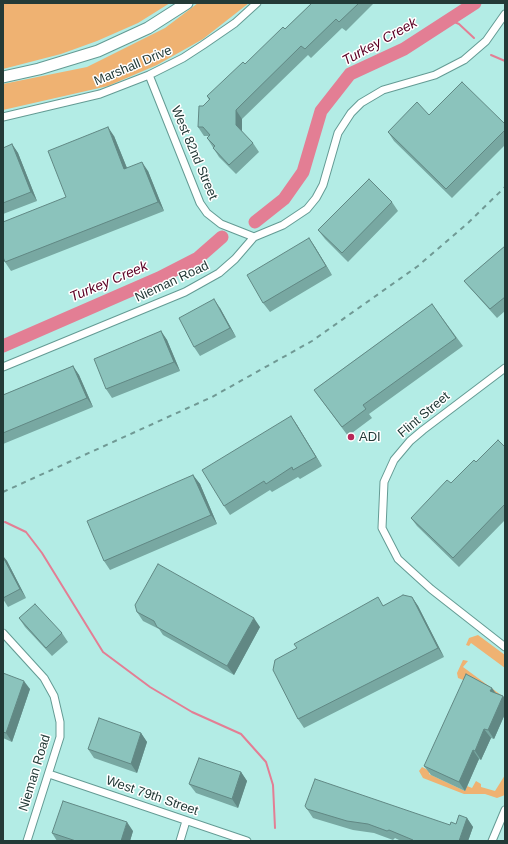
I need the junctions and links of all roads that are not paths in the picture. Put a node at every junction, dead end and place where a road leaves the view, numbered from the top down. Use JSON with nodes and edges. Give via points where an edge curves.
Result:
{"nodes":[{"id":1,"x":187,"y":3,"type":"edge"},
{"id":2,"x":257,"y":3,"type":"edge"},
{"id":3,"x":505,"y":14,"type":"edge"},
{"id":4,"x":149,"y":75,"type":"junction"},
{"id":5,"x":3,"y":77,"type":"edge"},
{"id":6,"x":3,"y":117,"type":"edge"},
{"id":7,"x":254,"y":237,"type":"junction"},
{"id":8,"x":3,"y":367,"type":"edge"},
{"id":9,"x":505,"y":368,"type":"edge"},
{"id":10,"x":3,"y":633,"type":"edge"},
{"id":11,"x":505,"y":647,"type":"edge"},
{"id":12,"x":49,"y":774,"type":"junction"},
{"id":13,"x":505,"y":810,"type":"edge"},
{"id":14,"x":186,"y":820,"type":"junction"},
{"id":15,"x":27,"y":841,"type":"edge"},
{"id":16,"x":180,"y":841,"type":"edge"},
{"id":17,"x":247,"y":841,"type":"edge"},
{"id":18,"x":492,"y":841,"type":"edge"}],
"edges":[{"from":1,"to":5,"type":"highway","via":[[148,28],[98,52]]},
{"from":2,"to":4,"type":"street","name":"Marshall Drive","via":[[203,45]]},
{"from":3,"to":7,"type":"street","name":"Nieman Road","via":[[486,41],[464,60],[435,74],[382,90],[361,103],[338,133],[323,185],[316,198],[295,218]]},
{"from":4,"to":6,"type":"street","name":"Marshall Drive","via":[[100,94]]},
{"from":4,"to":7,"type":"street","name":"West 82nd Street","via":[[200,203],[207,213],[221,224]]},
{"from":7,"to":8,"type":"street","name":"Nieman Road","via":[[235,259],[202,283]]},
{"from":9,"to":11,"type":"street","name":"Flint Street","via":[[423,430],[394,460],[384,482],[382,528],[398,560]]},
{"from":10,"to":12,"type":"street","name":"Nieman Road","via":[[44,678],[54,696],[60,722],[60,737]]},
{"from":12,"to":14,"type":"street","name":"West 79th Street"},
{"from":12,"to":15,"type":"street","name":"Nieman Road"},
{"from":13,"to":18,"type":"street"},
{"from":14,"to":16,"type":"street"},
{"from":14,"to":17,"type":"street","name":"West 79th Street"}]}
